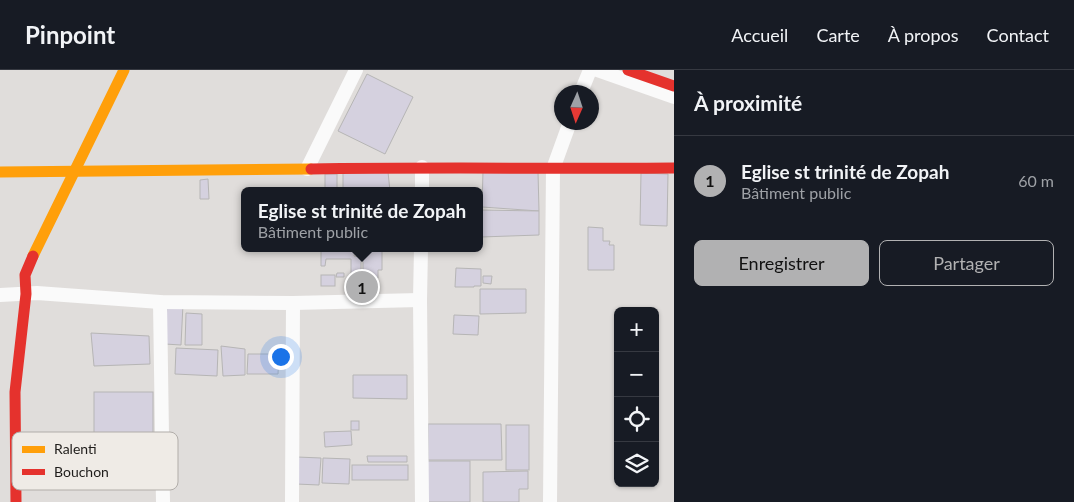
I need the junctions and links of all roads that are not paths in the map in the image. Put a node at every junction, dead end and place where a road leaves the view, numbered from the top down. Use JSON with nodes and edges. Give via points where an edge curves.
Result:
{"nodes":[{"id":1,"x":124,"y":70,"type":"edge"},
{"id":2,"x":356,"y":70,"type":"edge"},
{"id":3,"x":590,"y":70,"type":"edge"},
{"id":4,"x":597,"y":70,"type":"edge"},
{"id":5,"x":628,"y":70,"type":"edge"},
{"id":6,"x":585,"y":85,"type":"edge"},
{"id":7,"x":674,"y":86,"type":"edge"},
{"id":8,"x":674,"y":97,"type":"edge"},
{"id":9,"x":567,"y":130,"type":"edge"},
{"id":10,"x":422,"y":167,"type":"junction"},
{"id":11,"x":674,"y":168,"type":"edge"},
{"id":12,"x":307,"y":169,"type":"junction"},
{"id":13,"x":553,"y":169,"type":"junction"},
{"id":14,"x":0,"y":172,"type":"edge"},
{"id":15,"x":76,"y":172,"type":"junction"},
{"id":16,"x":422,"y":187,"type":"edge"},
{"id":17,"x":421,"y":252,"type":"edge"},
{"id":18,"x":26,"y":294,"type":"junction"},
{"id":19,"x":0,"y":295,"type":"edge"},
{"id":20,"x":420,"y":300,"type":"junction"},
{"id":21,"x":160,"y":302,"type":"junction"},
{"id":22,"x":293,"y":303,"type":"junction"},
{"id":23,"x":15,"y":432,"type":"edge"},
{"id":24,"x":162,"y":432,"type":"edge"},
{"id":25,"x":292,"y":502,"type":"edge"},
{"id":26,"x":422,"y":502,"type":"edge"},
{"id":27,"x":550,"y":502,"type":"edge"}],
"edges":[{"from":1,"to":15,"type":"street"},
{"from":2,"to":12,"type":"street"},
{"from":3,"to":6,"type":"street"},
{"from":4,"to":8,"type":"street"},
{"from":5,"to":7,"type":"street"},
{"from":9,"to":13,"type":"street"},
{"from":10,"to":12,"type":"street"},
{"from":10,"to":13,"type":"street"},
{"from":10,"to":16,"type":"street"},
{"from":11,"to":13,"type":"street"},
{"from":12,"to":15,"type":"street"},
{"from":13,"to":27,"type":"street"},
{"from":14,"to":15,"type":"street"},
{"from":15,"to":18,"type":"street","via":[[30,262]]},
{"from":17,"to":20,"type":"street"},
{"from":18,"to":19,"type":"street"},
{"from":18,"to":21,"type":"street"},
{"from":18,"to":23,"type":"street","via":[[15,392]]},
{"from":20,"to":22,"type":"street"},
{"from":20,"to":26,"type":"street"},
{"from":21,"to":22,"type":"street"},
{"from":21,"to":24,"type":"street"},
{"from":22,"to":25,"type":"street"}]}
